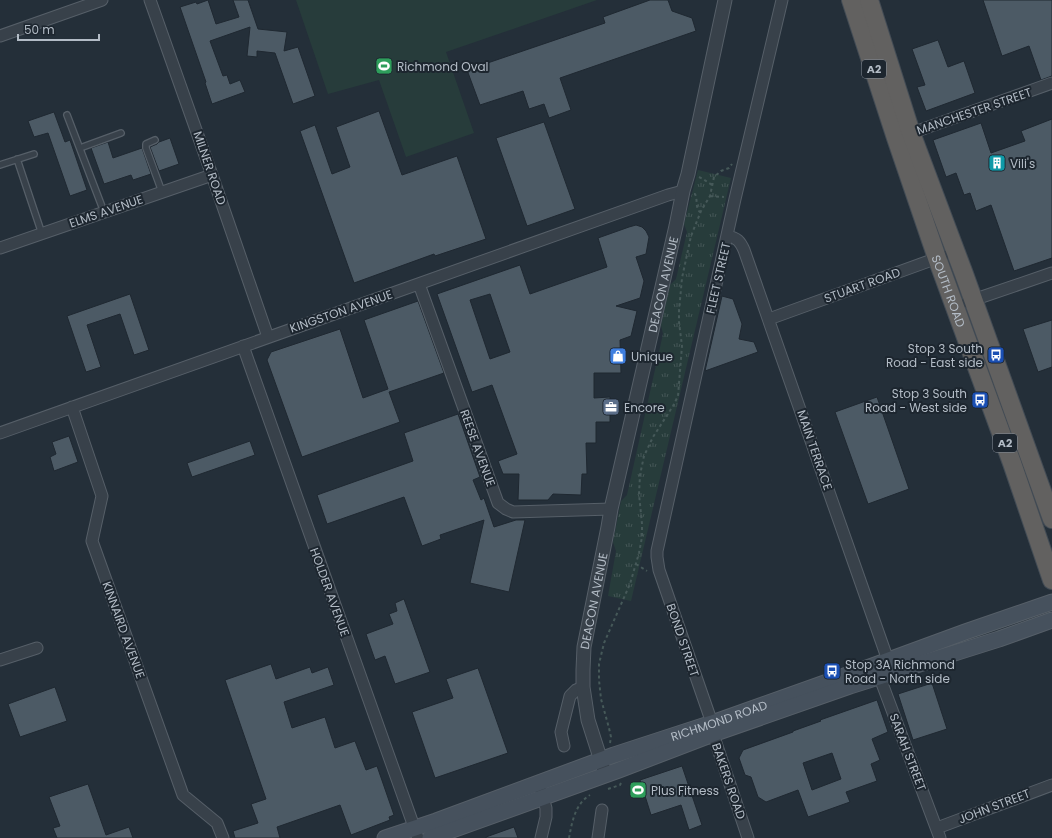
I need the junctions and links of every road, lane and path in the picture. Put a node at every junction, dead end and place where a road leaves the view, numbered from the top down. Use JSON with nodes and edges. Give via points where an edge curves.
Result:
{"nodes":[{"id":1,"x":102,"y":0,"type":"edge"},
{"id":2,"x":150,"y":0,"type":"edge"},
{"id":3,"x":724,"y":0,"type":"edge"},
{"id":4,"x":782,"y":0,"type":"edge"},
{"id":5,"x":851,"y":0,"type":"edge"},
{"id":6,"x":868,"y":0,"type":"edge"},
{"id":7,"x":0,"y":36,"type":"edge"},
{"id":8,"x":1052,"y":83,"type":"edge"},
{"id":9,"x":67,"y":115,"type":"dead end"},
{"id":10,"x":121,"y":133,"type":"dead end"},
{"id":11,"x":904,"y":136,"type":"junction"},
{"id":12,"x":155,"y":140,"type":"dead end"},
{"id":13,"x":80,"y":148,"type":"junction"},
{"id":14,"x":34,"y":154,"type":"dead end"},
{"id":15,"x":17,"y":159,"type":"junction"},
{"id":16,"x":0,"y":165,"type":"edge"},
{"id":17,"x":688,"y":174,"type":"junction"},
{"id":18,"x":212,"y":175,"type":"junction"},
{"id":19,"x":683,"y":191,"type":"junction"},
{"id":20,"x":162,"y":192,"type":"junction"},
{"id":21,"x":710,"y":196,"type":"junction"},
{"id":22,"x":735,"y":200,"type":"junction"},
{"id":23,"x":104,"y":212,"type":"junction"},
{"id":24,"x":42,"y":234,"type":"junction"},
{"id":25,"x":728,"y":236,"type":"junction"},
{"id":26,"x":0,"y":248,"type":"edge"},
{"id":27,"x":956,"y":252,"type":"junction"},
{"id":28,"x":937,"y":258,"type":"junction"},
{"id":29,"x":1052,"y":273,"type":"edge"},
{"id":30,"x":419,"y":284,"type":"junction"},
{"id":31,"x":974,"y":300,"type":"junction"},
{"id":32,"x":954,"y":307,"type":"junction"},
{"id":33,"x":769,"y":319,"type":"junction"},
{"id":34,"x":268,"y":337,"type":"junction"},
{"id":35,"x":243,"y":346,"type":"junction"},
{"id":36,"x":72,"y":407,"type":"junction"},
{"id":37,"x":0,"y":433,"type":"edge"},
{"id":38,"x":611,"y":509,"type":"junction"},
{"id":39,"x":1052,"y":519,"type":"edge"},
{"id":40,"x":656,"y":557,"type":"joint"},
{"id":41,"x":636,"y":564,"type":"junction"},
{"id":42,"x":647,"y":570,"type":"dead end"},
{"id":43,"x":1052,"y":580,"type":"edge"},
{"id":44,"x":1052,"y":602,"type":"edge"},
{"id":45,"x":1052,"y":620,"type":"edge"},
{"id":46,"x":37,"y":648,"type":"dead end"},
{"id":47,"x":0,"y":660,"type":"edge"},
{"id":48,"x":884,"y":668,"type":"junction"},
{"id":49,"x":583,"y":687,"type":"junction"},
{"id":50,"x":712,"y":729,"type":"junction"},
{"id":51,"x":564,"y":746,"type":"dead end"},
{"id":52,"x":610,"y":747,"type":"dead end"},
{"id":53,"x":603,"y":767,"type":"junction"},
{"id":54,"x":622,"y":780,"type":"dead end"},
{"id":55,"x":1052,"y":785,"type":"edge"},
{"id":56,"x":540,"y":790,"type":"junction"},
{"id":57,"x":604,"y":790,"type":"dead end"},
{"id":58,"x":594,"y":793,"type":"dead end"},
{"id":59,"x":602,"y":810,"type":"dead end"},
{"id":60,"x":416,"y":833,"type":"edge"},
{"id":61,"x":938,"y":833,"type":"edge"},
{"id":62,"x":223,"y":838,"type":"edge"},
{"id":63,"x":385,"y":838,"type":"edge"},
{"id":64,"x":430,"y":838,"type":"edge"},
{"id":65,"x":541,"y":838,"type":"edge"},
{"id":66,"x":569,"y":838,"type":"edge"},
{"id":67,"x":598,"y":838,"type":"edge"},
{"id":68,"x":748,"y":838,"type":"edge"}],
"edges":[{"from":1,"to":7,"type":"street"},
{"from":2,"to":18,"type":"street","name":"MILNER ROAD"},
{"from":3,"to":17,"type":"street","name":"DEACON AVENUE"},
{"from":4,"to":22,"type":"street","name":"FLEET STREET"},
{"from":5,"to":11,"type":"highway","name":"SOUTH ROAD","number":"A2"},
{"from":6,"to":11,"type":"highway","name":"SOUTH ROAD","number":"A2"},
{"from":8,"to":11,"type":"street","name":"MANCHESTER STREET"},
{"from":9,"to":13,"type":"lane"},
{"from":10,"to":13,"type":"lane"},
{"from":11,"to":27,"type":"highway","name":"SOUTH ROAD","number":"A2"},
{"from":11,"to":28,"type":"highway","name":"SOUTH ROAD","number":"A2"},
{"from":12,"to":20,"type":"lane","via":[[146,144],[146,148]]},
{"from":13,"to":23,"type":"lane"},
{"from":14,"to":15,"type":"lane"},
{"from":15,"to":16,"type":"lane"},
{"from":15,"to":24,"type":"lane"},
{"from":17,"to":19,"type":"street","name":"DEACON AVENUE"},
{"from":17,"to":21,"type":"path","via":[[712,185]]},
{"from":18,"to":20,"type":"street","name":"ELMS AVENUE"},
{"from":18,"to":34,"type":"street","name":"MILNER ROAD"},
{"from":19,"to":30,"type":"street","name":"KINGSTON AVENUE"},
{"from":19,"to":38,"type":"street","name":"DEACON AVENUE"},
{"from":20,"to":23,"type":"street","name":"ELMS AVENUE"},
{"from":21,"to":22,"type":"path"},
{"from":21,"to":41,"type":"path","via":[[691,236],[682,278],[679,316],[682,346],[678,396],[653,437],[644,456],[640,475],[642,537]]},
{"from":22,"to":25,"type":"street","name":"FLEET STREET"},
{"from":23,"to":24,"type":"street","name":"ELMS AVENUE"},
{"from":24,"to":26,"type":"street","name":"ELMS AVENUE"},
{"from":25,"to":33,"type":"street","name":"MAIN TERRACE","via":[[739,241],[744,249]]},
{"from":25,"to":40,"type":"street","name":"FLEET STREET"},
{"from":27,"to":28,"type":"street","name":"STUART ROAD"},
{"from":27,"to":31,"type":"highway","name":"SOUTH ROAD","number":"A2"},
{"from":28,"to":32,"type":"highway","name":"SOUTH ROAD","number":"A2"},
{"from":28,"to":33,"type":"street","name":"STUART ROAD"},
{"from":29,"to":31,"type":"street"},
{"from":30,"to":34,"type":"street","name":"KINGSTON AVENUE"},
{"from":30,"to":38,"type":"street","name":"REESE AVENUE","via":[[498,503],[513,512]]},
{"from":31,"to":32,"type":"street"},
{"from":31,"to":39,"type":"highway","name":"SOUTH ROAD","number":"A2"},
{"from":32,"to":43,"type":"highway","name":"SOUTH ROAD","number":"A2"},
{"from":33,"to":48,"type":"street","name":"MAIN TERRACE"},
{"from":34,"to":35,"type":"street","name":"KINGSTON AVENUE"},
{"from":35,"to":36,"type":"street","name":"KINGSTON AVENUE"},
{"from":35,"to":60,"type":"street","name":"HOLDER AVENUE"},
{"from":36,"to":37,"type":"street","name":"KINGSTON AVENUE"},
{"from":36,"to":62,"type":"street","name":"KINNAIRD AVENUE","via":[[102,496],[92,541],[183,795],[217,823]]},
{"from":38,"to":49,"type":"street","name":"DEACON AVENUE","via":[[584,647]]},
{"from":40,"to":50,"type":"street","name":"BOND STREET"},
{"from":41,"to":42,"type":"path"},
{"from":41,"to":52,"type":"path","via":[[604,643],[599,664],[601,699],[610,728]]},
{"from":44,"to":48,"type":"main road","name":"RICHMOND ROAD","via":[[965,632]]},
{"from":45,"to":48,"type":"main road","name":"RICHMOND ROAD","via":[[999,639]]},
{"from":46,"to":47,"type":"street"},
{"from":48,"to":50,"type":"main road","name":"RICHMOND ROAD"},
{"from":48,"to":61,"type":"street","name":"SARAH STREET"},
{"from":49,"to":51,"type":"street","via":[[570,696],[561,732]]},
{"from":49,"to":53,"type":"street","name":"DEACON AVENUE","via":[[588,720]]},
{"from":50,"to":53,"type":"main road","name":"RICHMOND ROAD"},
{"from":50,"to":68,"type":"street","name":"BAKERS ROAD"},
{"from":53,"to":56,"type":"main road","name":"RICHMOND ROAD"},
{"from":54,"to":57,"type":"path","via":[[620,785]]},
{"from":55,"to":61,"type":"street","name":"JOHN STREET"},
{"from":56,"to":60,"type":"main road","name":"RICHMOND ROAD"},
{"from":56,"to":64,"type":"main road","name":"RICHMOND ROAD"},
{"from":56,"to":65,"type":"street","via":[[546,808]]},
{"from":58,"to":66,"type":"path","via":[[576,810]]},
{"from":59,"to":67,"type":"street"},
{"from":60,"to":63,"type":"main road","name":"RICHMOND ROAD"}]}
